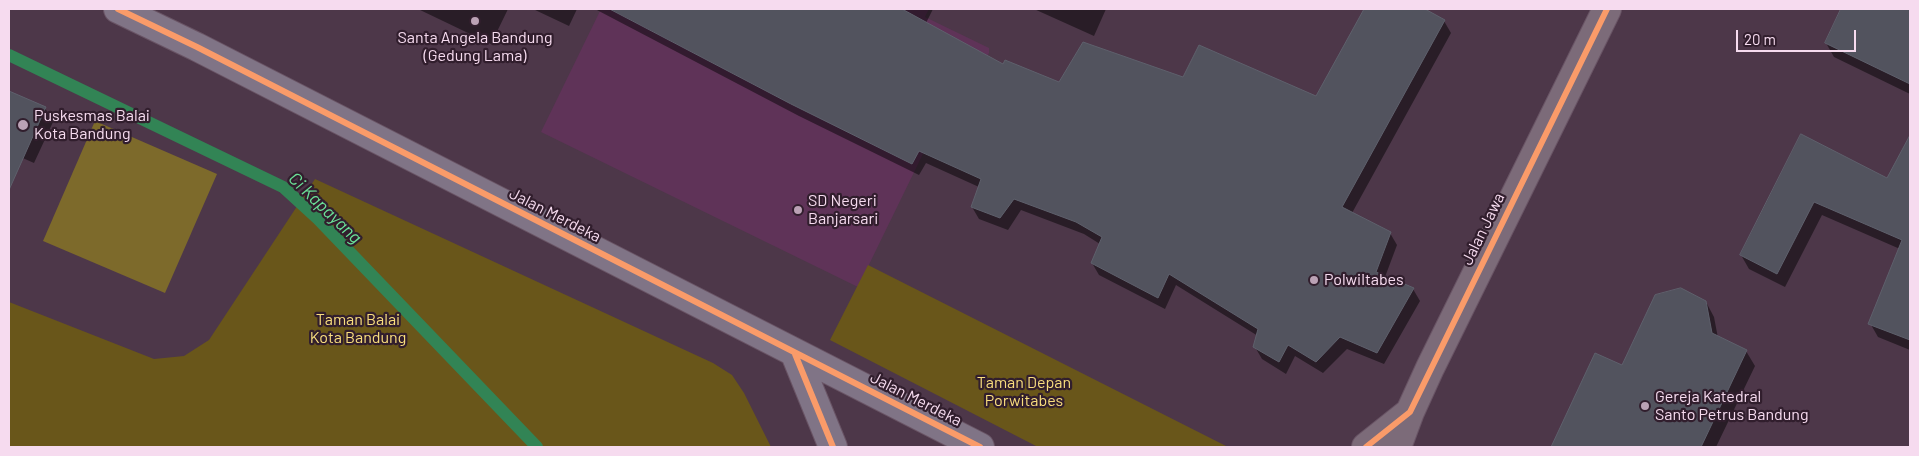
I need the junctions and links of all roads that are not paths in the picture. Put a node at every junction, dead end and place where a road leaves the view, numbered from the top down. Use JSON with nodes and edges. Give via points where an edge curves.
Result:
{"nodes":[{"id":1,"x":118,"y":9,"type":"edge"},
{"id":2,"x":1607,"y":9,"type":"edge"},
{"id":3,"x":796,"y":354,"type":"junction"},
{"id":4,"x":1410,"y":412,"type":"junction"},
{"id":5,"x":832,"y":447,"type":"edge"},
{"id":6,"x":980,"y":447,"type":"edge"},
{"id":7,"x":1366,"y":447,"type":"edge"},
{"id":8,"x":1397,"y":447,"type":"edge"}],
"edges":[{"from":1,"to":3,"type":"main road","name":"Jalan Merdeka"},
{"from":2,"to":4,"type":"street","name":"Jalan Jawa"},
{"from":3,"to":5,"type":"main road"},
{"from":3,"to":6,"type":"main road","name":"Jalan Merdeka"},
{"from":4,"to":7,"type":"street","name":"Jalan Jawa"},
{"from":4,"to":8,"type":"street","name":"Jalan Jawa"}]}
